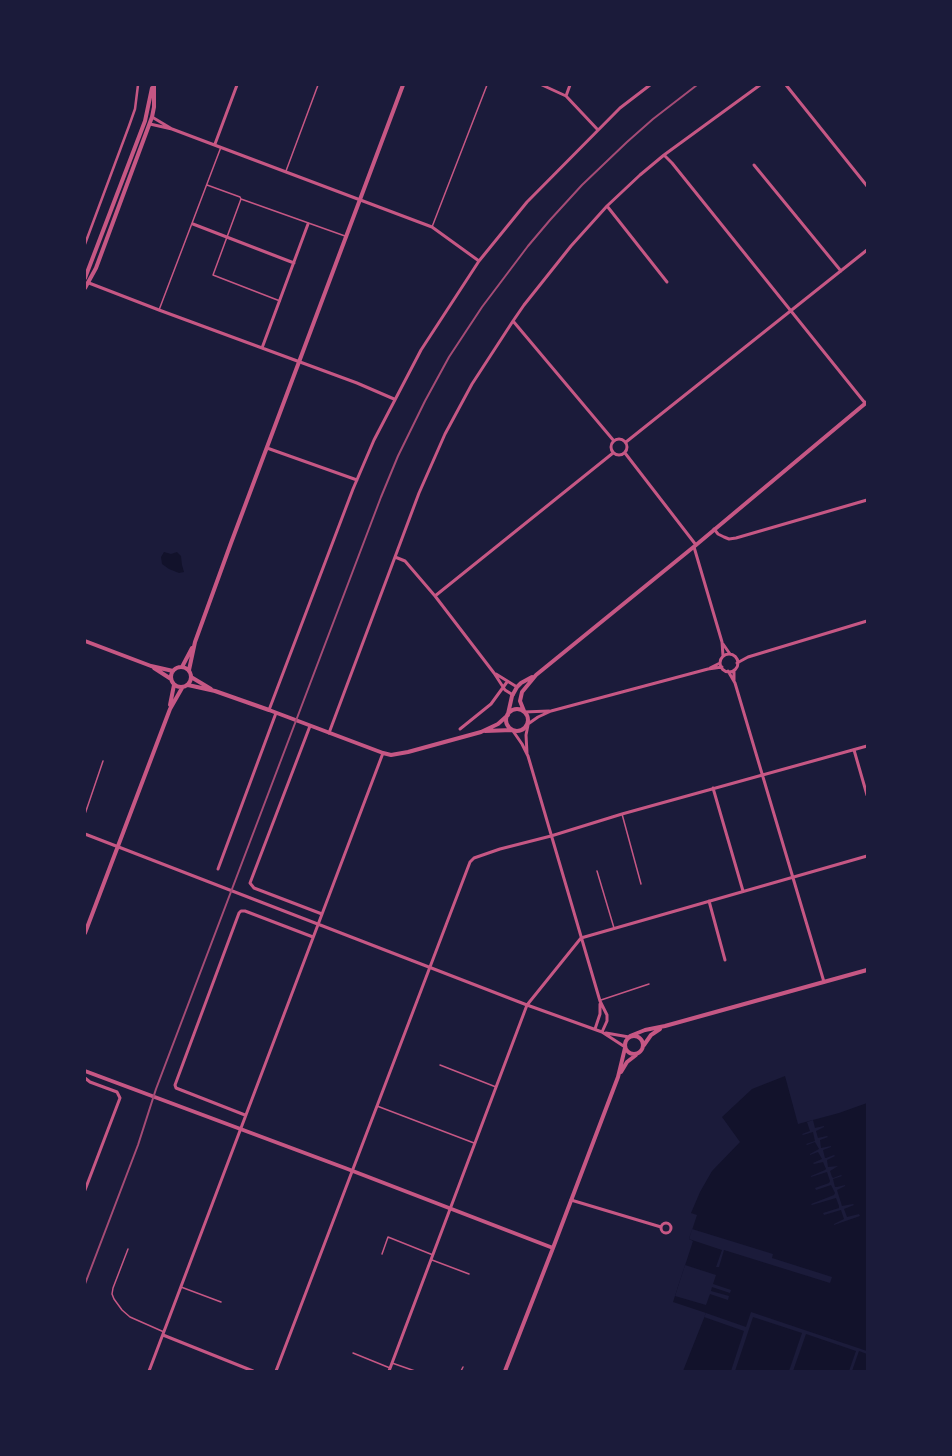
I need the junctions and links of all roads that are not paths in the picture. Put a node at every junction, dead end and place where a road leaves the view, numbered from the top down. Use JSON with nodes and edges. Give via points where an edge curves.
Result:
{"nodes":[{"id":1,"x":138,"y":85,"type":"edge"},
{"id":2,"x":153,"y":85,"type":"edge"},
{"id":3,"x":237,"y":85,"type":"edge"},
{"id":4,"x":318,"y":85,"type":"edge"},
{"id":5,"x":403,"y":85,"type":"edge"},
{"id":6,"x":487,"y":85,"type":"edge"},
{"id":7,"x":542,"y":85,"type":"edge"},
{"id":8,"x":570,"y":85,"type":"edge"},
{"id":9,"x":650,"y":85,"type":"edge"},
{"id":10,"x":760,"y":85,"type":"edge"},
{"id":11,"x":786,"y":85,"type":"edge"},
{"id":12,"x":566,"y":96,"type":"junction"},
{"id":13,"x":152,"y":117,"type":"junction"},
{"id":14,"x":145,"y":121,"type":"junction"},
{"id":15,"x":150,"y":123,"type":"junction"},
{"id":16,"x":172,"y":128,"type":"junction"},
{"id":17,"x":598,"y":130,"type":"junction"},
{"id":18,"x":215,"y":144,"type":"junction"},
{"id":19,"x":221,"y":147,"type":"junction"},
{"id":20,"x":664,"y":155,"type":"junction"},
{"id":21,"x":754,"y":165,"type":"dead end"},
{"id":22,"x":286,"y":171,"type":"junction"},
{"id":23,"x":207,"y":185,"type":"junction"},
{"id":24,"x":867,"y":186,"type":"edge"},
{"id":25,"x":241,"y":199,"type":"junction"},
{"id":26,"x":360,"y":200,"type":"junction"},
{"id":27,"x":607,"y":206,"type":"junction"},
{"id":28,"x":193,"y":224,"type":"junction"},
{"id":29,"x":308,"y":224,"type":"junction"},
{"id":30,"x":432,"y":227,"type":"junction"},
{"id":31,"x":346,"y":237,"type":"junction"},
{"id":32,"x":226,"y":238,"type":"junction"},
{"id":33,"x":85,"y":244,"type":"edge"},
{"id":34,"x":867,"y":250,"type":"edge"},
{"id":35,"x":479,"y":261,"type":"junction"},
{"id":36,"x":294,"y":263,"type":"junction"},
{"id":37,"x":841,"y":271,"type":"junction"},
{"id":38,"x":85,"y":278,"type":"edge"},
{"id":39,"x":87,"y":282,"type":"edge"},
{"id":40,"x":667,"y":282,"type":"dead end"},
{"id":41,"x":85,"y":288,"type":"edge"},
{"id":42,"x":280,"y":301,"type":"junction"},
{"id":43,"x":159,"y":310,"type":"junction"},
{"id":44,"x":790,"y":311,"type":"junction"},
{"id":45,"x":513,"y":321,"type":"junction"},
{"id":46,"x":262,"y":348,"type":"junction"},
{"id":47,"x":299,"y":362,"type":"junction"},
{"id":48,"x":394,"y":399,"type":"junction"},
{"id":49,"x":866,"y":403,"type":"edge"},
{"id":50,"x":614,"y":441,"type":"junction"},
{"id":51,"x":626,"y":442,"type":"junction"},
{"id":52,"x":267,"y":448,"type":"junction"},
{"id":53,"x":614,"y":453,"type":"junction"},
{"id":54,"x":625,"y":453,"type":"junction"},
{"id":55,"x":356,"y":480,"type":"junction"},
{"id":56,"x":867,"y":500,"type":"edge"},
{"id":57,"x":714,"y":529,"type":"junction"},
{"id":58,"x":695,"y":546,"type":"junction"},
{"id":59,"x":396,"y":557,"type":"junction"},
{"id":60,"x":435,"y":596,"type":"junction"},
{"id":61,"x":867,"y":621,"type":"edge"},
{"id":62,"x":85,"y":641,"type":"edge"},
{"id":63,"x":196,"y":642,"type":"junction"},
{"id":64,"x":722,"y":642,"type":"junction"},
{"id":65,"x":730,"y":654,"type":"junction"},
{"id":66,"x":723,"y":656,"type":"junction"},
{"id":67,"x":748,"y":657,"type":"junction"},
{"id":68,"x":736,"y":658,"type":"junction"},
{"id":69,"x":720,"y":662,"type":"junction"},
{"id":70,"x":738,"y":663,"type":"junction"},
{"id":71,"x":151,"y":666,"type":"junction"},
{"id":72,"x":182,"y":667,"type":"junction"},
{"id":73,"x":722,"y":668,"type":"junction"},
{"id":74,"x":708,"y":669,"type":"junction"},
{"id":75,"x":189,"y":670,"type":"junction"},
{"id":76,"x":734,"y":670,"type":"junction"},
{"id":77,"x":173,"y":671,"type":"junction"},
{"id":78,"x":728,"y":671,"type":"junction"},
{"id":79,"x":494,"y":673,"type":"junction"},
{"id":80,"x":536,"y":675,"type":"junction"},
{"id":81,"x":191,"y":677,"type":"junction"},
{"id":82,"x":171,"y":678,"type":"junction"},
{"id":83,"x":507,"y":682,"type":"junction"},
{"id":84,"x":734,"y":683,"type":"junction"},
{"id":85,"x":174,"y":685,"type":"junction"},
{"id":86,"x":188,"y":685,"type":"junction"},
{"id":87,"x":517,"y":687,"type":"junction"},
{"id":88,"x":182,"y":688,"type":"junction"},
{"id":89,"x":503,"y":688,"type":"junction"},
{"id":90,"x":215,"y":691,"type":"junction"},
{"id":91,"x":522,"y":693,"type":"junction"},
{"id":92,"x":513,"y":695,"type":"junction"},
{"id":93,"x":170,"y":710,"type":"junction"},
{"id":94,"x":269,"y":710,"type":"junction"},
{"id":95,"x":524,"y":711,"type":"junction"},
{"id":96,"x":551,"y":711,"type":"junction"},
{"id":97,"x":276,"y":713,"type":"junction"},
{"id":98,"x":508,"y":715,"type":"junction"},
{"id":99,"x":528,"y":725,"type":"junction"},
{"id":100,"x":310,"y":726,"type":"junction"},
{"id":101,"x":460,"y":729,"type":"dead end"},
{"id":102,"x":513,"y":731,"type":"junction"},
{"id":103,"x":481,"y":732,"type":"junction"},
{"id":104,"x":329,"y":733,"type":"junction"},
{"id":105,"x":867,"y":746,"type":"edge"},
{"id":106,"x":854,"y":750,"type":"junction"},
{"id":107,"x":383,"y":754,"type":"junction"},
{"id":108,"x":528,"y":756,"type":"junction"},
{"id":109,"x":103,"y":761,"type":"dead end"},
{"id":110,"x":762,"y":776,"type":"junction"},
{"id":111,"x":713,"y":788,"type":"junction"},
{"id":112,"x":867,"y":795,"type":"edge"},
{"id":113,"x":85,"y":814,"type":"edge"},
{"id":114,"x":622,"y":814,"type":"junction"},
{"id":115,"x":85,"y":834,"type":"edge"},
{"id":116,"x":551,"y":836,"type":"junction"},
{"id":117,"x":118,"y":846,"type":"junction"},
{"id":118,"x":867,"y":856,"type":"edge"},
{"id":119,"x":218,"y":869,"type":"dead end"},
{"id":120,"x":597,"y":871,"type":"dead end"},
{"id":121,"x":793,"y":877,"type":"junction"},
{"id":122,"x":641,"y":884,"type":"dead end"},
{"id":123,"x":743,"y":891,"type":"junction"},
{"id":124,"x":709,"y":901,"type":"junction"},
{"id":125,"x":322,"y":914,"type":"junction"},
{"id":126,"x":318,"y":923,"type":"junction"},
{"id":127,"x":614,"y":928,"type":"junction"},
{"id":128,"x":85,"y":933,"type":"edge"},
{"id":129,"x":313,"y":938,"type":"junction"},
{"id":130,"x":581,"y":938,"type":"junction"},
{"id":131,"x":725,"y":960,"type":"dead end"},
{"id":132,"x":430,"y":966,"type":"junction"},
{"id":133,"x":867,"y":970,"type":"edge"},
{"id":134,"x":824,"y":982,"type":"junction"},
{"id":135,"x":648,"y":984,"type":"dead end"},
{"id":136,"x":600,"y":1001,"type":"junction"},
{"id":137,"x":527,"y":1005,"type":"junction"},
{"id":138,"x":665,"y":1026,"type":"junction"},
{"id":139,"x":595,"y":1030,"type":"junction"},
{"id":140,"x":603,"y":1033,"type":"junction"},
{"id":141,"x":630,"y":1037,"type":"junction"},
{"id":142,"x":625,"y":1048,"type":"junction"},
{"id":143,"x":643,"y":1048,"type":"junction"},
{"id":144,"x":638,"y":1054,"type":"junction"},
{"id":145,"x":440,"y":1065,"type":"dead end"},
{"id":146,"x":85,"y":1070,"type":"edge"},
{"id":147,"x":618,"y":1077,"type":"junction"},
{"id":148,"x":85,"y":1078,"type":"edge"},
{"id":149,"x":496,"y":1087,"type":"junction"},
{"id":150,"x":377,"y":1106,"type":"junction"},
{"id":151,"x":245,"y":1115,"type":"junction"},
{"id":152,"x":240,"y":1129,"type":"junction"},
{"id":153,"x":475,"y":1143,"type":"junction"},
{"id":154,"x":352,"y":1171,"type":"junction"},
{"id":155,"x":85,"y":1190,"type":"edge"},
{"id":156,"x":571,"y":1200,"type":"junction"},
{"id":157,"x":451,"y":1208,"type":"junction"},
{"id":158,"x":661,"y":1227,"type":"dead end"},
{"id":159,"x":554,"y":1248,"type":"junction"},
{"id":160,"x":128,"y":1249,"type":"dead end"},
{"id":161,"x":382,"y":1254,"type":"dead end"},
{"id":162,"x":433,"y":1255,"type":"junction"},
{"id":163,"x":431,"y":1260,"type":"junction"},
{"id":164,"x":469,"y":1274,"type":"dead end"},
{"id":165,"x":181,"y":1287,"type":"junction"},
{"id":166,"x":221,"y":1302,"type":"dead end"},
{"id":167,"x":163,"y":1333,"type":"junction"},
{"id":168,"x":353,"y":1353,"type":"dead end"},
{"id":169,"x":392,"y":1363,"type":"junction"},
{"id":170,"x":463,"y":1367,"type":"dead end"},
{"id":171,"x":389,"y":1369,"type":"edge"},
{"id":172,"x":149,"y":1371,"type":"edge"},
{"id":173,"x":253,"y":1371,"type":"edge"},
{"id":174,"x":276,"y":1371,"type":"edge"},
{"id":175,"x":415,"y":1371,"type":"edge"},
{"id":176,"x":461,"y":1371,"type":"edge"},
{"id":177,"x":505,"y":1371,"type":"edge"}],
"edges":[{"from":1,"to":33,"type":"street","via":[[135,109]]},
{"from":2,"to":13,"type":"street"},
{"from":2,"to":14,"type":"street"},
{"from":3,"to":18,"type":"street"},
{"from":4,"to":22,"type":"lane"},
{"from":5,"to":26,"type":"street"},
{"from":6,"to":30,"type":"lane"},
{"from":7,"to":12,"type":"street"},
{"from":8,"to":12,"type":"street"},
{"from":9,"to":17,"type":"street","via":[[620,108]]},
{"from":10,"to":20,"type":"street"},
{"from":11,"to":24,"type":"street"},
{"from":12,"to":17,"type":"street"},
{"from":13,"to":15,"type":"street"},
{"from":13,"to":16,"type":"street"},
{"from":14,"to":15,"type":"street"},
{"from":14,"to":38,"type":"street"},
{"from":15,"to":16,"type":"street"},
{"from":15,"to":39,"type":"street","via":[[96,268]]},
{"from":16,"to":18,"type":"street"},
{"from":17,"to":35,"type":"street","via":[[527,202]]},
{"from":18,"to":19,"type":"street"},
{"from":19,"to":22,"type":"street"},
{"from":19,"to":23,"type":"lane"},
{"from":20,"to":27,"type":"street"},
{"from":20,"to":44,"type":"street"},
{"from":21,"to":37,"type":"street"},
{"from":22,"to":26,"type":"street"},
{"from":23,"to":25,"type":"lane"},
{"from":23,"to":28,"type":"lane"},
{"from":25,"to":29,"type":"lane"},
{"from":25,"to":32,"type":"lane"},
{"from":26,"to":30,"type":"street"},
{"from":26,"to":31,"type":"street"},
{"from":27,"to":40,"type":"street"},
{"from":27,"to":45,"type":"street","via":[[571,246]]},
{"from":28,"to":32,"type":"street"},
{"from":28,"to":43,"type":"lane"},
{"from":29,"to":31,"type":"lane"},
{"from":29,"to":36,"type":"street"},
{"from":30,"to":35,"type":"street"},
{"from":31,"to":47,"type":"street"},
{"from":32,"to":36,"type":"street"},
{"from":32,"to":42,"type":"lane","via":[[213,275]]},
{"from":34,"to":37,"type":"street"},
{"from":35,"to":48,"type":"street","via":[[420,350]]},
{"from":36,"to":42,"type":"street"},
{"from":37,"to":44,"type":"street"},
{"from":39,"to":41,"type":"street"},
{"from":39,"to":43,"type":"street"},
{"from":42,"to":46,"type":"street"},
{"from":43,"to":46,"type":"street"},
{"from":44,"to":49,"type":"street"},
{"from":44,"to":51,"type":"street"},
{"from":45,"to":50,"type":"street"},
{"from":45,"to":59,"type":"street","via":[[472,384],[445,434],[419,493]]},
{"from":46,"to":47,"type":"street"},
{"from":47,"to":48,"type":"street"},
{"from":47,"to":52,"type":"street"},
{"from":48,"to":55,"type":"street"},
{"from":49,"to":57,"type":"street"},
{"from":50,"to":51,"type":"street","via":[[621,439]]},
{"from":50,"to":53,"type":"street","via":[[611,448]]},
{"from":51,"to":54,"type":"street","via":[[628,448]]},
{"from":52,"to":55,"type":"street"},
{"from":52,"to":63,"type":"street"},
{"from":53,"to":54,"type":"street","via":[[619,456]]},
{"from":53,"to":60,"type":"street"},
{"from":54,"to":58,"type":"street"},
{"from":55,"to":94,"type":"street"},
{"from":56,"to":57,"type":"street","via":[[736,538],[724,537]]},
{"from":57,"to":58,"type":"street"},
{"from":58,"to":64,"type":"street"},
{"from":58,"to":80,"type":"street"},
{"from":59,"to":60,"type":"street","via":[[405,561]]},
{"from":59,"to":104,"type":"street"},
{"from":60,"to":79,"type":"street"},
{"from":61,"to":67,"type":"street"},
{"from":62,"to":71,"type":"street"},
{"from":63,"to":72,"type":"street"},
{"from":63,"to":75,"type":"street"},
{"from":64,"to":65,"type":"street"},
{"from":64,"to":66,"type":"street"},
{"from":65,"to":66,"type":"street"},
{"from":65,"to":68,"type":"street"},
{"from":66,"to":69,"type":"street"},
{"from":67,"to":68,"type":"street"},
{"from":67,"to":70,"type":"street"},
{"from":68,"to":70,"type":"street"},
{"from":69,"to":73,"type":"street"},
{"from":69,"to":74,"type":"street"},
{"from":70,"to":76,"type":"street"},
{"from":71,"to":77,"type":"street"},
{"from":71,"to":82,"type":"street"},
{"from":72,"to":75,"type":"street"},
{"from":72,"to":77,"type":"street"},
{"from":73,"to":74,"type":"street"},
{"from":73,"to":78,"type":"street"},
{"from":74,"to":96,"type":"street"},
{"from":75,"to":81,"type":"street"},
{"from":76,"to":78,"type":"street"},
{"from":76,"to":84,"type":"street"},
{"from":77,"to":82,"type":"street"},
{"from":78,"to":84,"type":"street"},
{"from":79,"to":83,"type":"street"},
{"from":79,"to":89,"type":"street"},
{"from":80,"to":87,"type":"street"},
{"from":80,"to":91,"type":"street"},
{"from":81,"to":86,"type":"street"},
{"from":81,"to":90,"type":"street"},
{"from":82,"to":85,"type":"street"},
{"from":83,"to":87,"type":"street"},
{"from":83,"to":89,"type":"street"},
{"from":84,"to":110,"type":"street"},
{"from":85,"to":88,"type":"street"},
{"from":85,"to":93,"type":"street"},
{"from":86,"to":88,"type":"street"},
{"from":86,"to":90,"type":"street"},
{"from":87,"to":91,"type":"street"},
{"from":87,"to":92,"type":"street"},
{"from":88,"to":93,"type":"street"},
{"from":89,"to":92,"type":"street"},
{"from":89,"to":101,"type":"street","via":[[491,704]]},
{"from":90,"to":94,"type":"street"},
{"from":91,"to":92,"type":"street"},
{"from":91,"to":95,"type":"street","via":[[520,702]]},
{"from":92,"to":98,"type":"street"},
{"from":93,"to":117,"type":"street"},
{"from":94,"to":97,"type":"street"},
{"from":95,"to":96,"type":"street"},
{"from":95,"to":98,"type":"street","via":[[516,709]]},
{"from":95,"to":99,"type":"street"},
{"from":96,"to":99,"type":"street"},
{"from":97,"to":100,"type":"street"},
{"from":97,"to":119,"type":"street"},
{"from":98,"to":102,"type":"street","via":[[507,724]]},
{"from":98,"to":103,"type":"street","via":[[498,724]]},
{"from":99,"to":102,"type":"street","via":[[521,731]]},
{"from":99,"to":108,"type":"street"},
{"from":100,"to":104,"type":"street"},
{"from":100,"to":125,"type":"street","via":[[250,883],[254,888]]},
{"from":102,"to":103,"type":"street"},
{"from":102,"to":108,"type":"street"},
{"from":103,"to":107,"type":"street","via":[[408,752]]},
{"from":104,"to":107,"type":"street"},
{"from":105,"to":106,"type":"street"},
{"from":106,"to":110,"type":"street"},
{"from":106,"to":112,"type":"street"},
{"from":107,"to":125,"type":"street"},
{"from":108,"to":116,"type":"street"},
{"from":109,"to":113,"type":"lane"},
{"from":110,"to":111,"type":"street"},
{"from":110,"to":121,"type":"street"},
{"from":111,"to":114,"type":"street"},
{"from":111,"to":123,"type":"street"},
{"from":114,"to":116,"type":"street"},
{"from":114,"to":122,"type":"lane"},
{"from":115,"to":117,"type":"street"},
{"from":116,"to":130,"type":"street"},
{"from":116,"to":132,"type":"street","via":[[500,849],[474,858],[470,862]]},
{"from":117,"to":126,"type":"street"},
{"from":117,"to":128,"type":"street"},
{"from":118,"to":121,"type":"street"},
{"from":120,"to":127,"type":"lane"},
{"from":121,"to":123,"type":"street"},
{"from":121,"to":134,"type":"street"},
{"from":123,"to":124,"type":"street"},
{"from":124,"to":127,"type":"street"},
{"from":124,"to":131,"type":"street"},
{"from":125,"to":126,"type":"street"},
{"from":126,"to":129,"type":"street"},
{"from":126,"to":132,"type":"street"},
{"from":127,"to":130,"type":"street"},
{"from":129,"to":151,"type":"street"},
{"from":129,"to":151,"type":"street","via":[[245,911],[239,913],[175,1085],[176,1088]]},
{"from":130,"to":136,"type":"street"},
{"from":130,"to":137,"type":"street"},
{"from":132,"to":137,"type":"street"},
{"from":132,"to":150,"type":"street"},
{"from":133,"to":134,"type":"street"},
{"from":134,"to":138,"type":"street"},
{"from":135,"to":136,"type":"lane"},
{"from":136,"to":139,"type":"street","via":[[600,1014]]},
{"from":136,"to":140,"type":"street","via":[[607,1017]]},
{"from":137,"to":139,"type":"street"},
{"from":137,"to":149,"type":"street"},
{"from":138,"to":141,"type":"street","via":[[645,1030]]},
{"from":138,"to":143,"type":"street","via":[[651,1035]]},
{"from":139,"to":140,"type":"street"},
{"from":140,"to":141,"type":"street"},
{"from":140,"to":142,"type":"street"},
{"from":141,"to":142,"type":"street","via":[[625,1041]]},
{"from":141,"to":143,"type":"street","via":[[640,1038]]},
{"from":142,"to":144,"type":"street","via":[[630,1054]]},
{"from":142,"to":147,"type":"street"},
{"from":143,"to":144,"type":"street"},
{"from":144,"to":147,"type":"street","via":[[627,1062]]},
{"from":145,"to":149,"type":"lane"},
{"from":146,"to":152,"type":"street"},
{"from":147,"to":156,"type":"street"},
{"from":148,"to":155,"type":"street","via":[[117,1092],[120,1097]]},
{"from":149,"to":153,"type":"street"},
{"from":150,"to":153,"type":"lane"},
{"from":150,"to":154,"type":"street"},
{"from":151,"to":152,"type":"street"},
{"from":152,"to":154,"type":"street"},
{"from":152,"to":165,"type":"street"},
{"from":153,"to":157,"type":"street"},
{"from":154,"to":157,"type":"street"},
{"from":154,"to":174,"type":"street"},
{"from":156,"to":158,"type":"street"},
{"from":156,"to":159,"type":"street"},
{"from":157,"to":159,"type":"street"},
{"from":157,"to":162,"type":"street"},
{"from":159,"to":177,"type":"street"},
{"from":160,"to":167,"type":"lane","via":[[113,1288],[114,1299],[130,1317]]},
{"from":161,"to":162,"type":"lane","via":[[388,1237]]},
{"from":162,"to":163,"type":"street"},
{"from":163,"to":164,"type":"lane"},
{"from":163,"to":169,"type":"street"},
{"from":165,"to":166,"type":"lane"},
{"from":165,"to":167,"type":"street"},
{"from":167,"to":172,"type":"street"},
{"from":167,"to":173,"type":"street"},
{"from":168,"to":171,"type":"lane"},
{"from":169,"to":171,"type":"street"},
{"from":169,"to":175,"type":"lane"},
{"from":170,"to":176,"type":"lane"}]}
